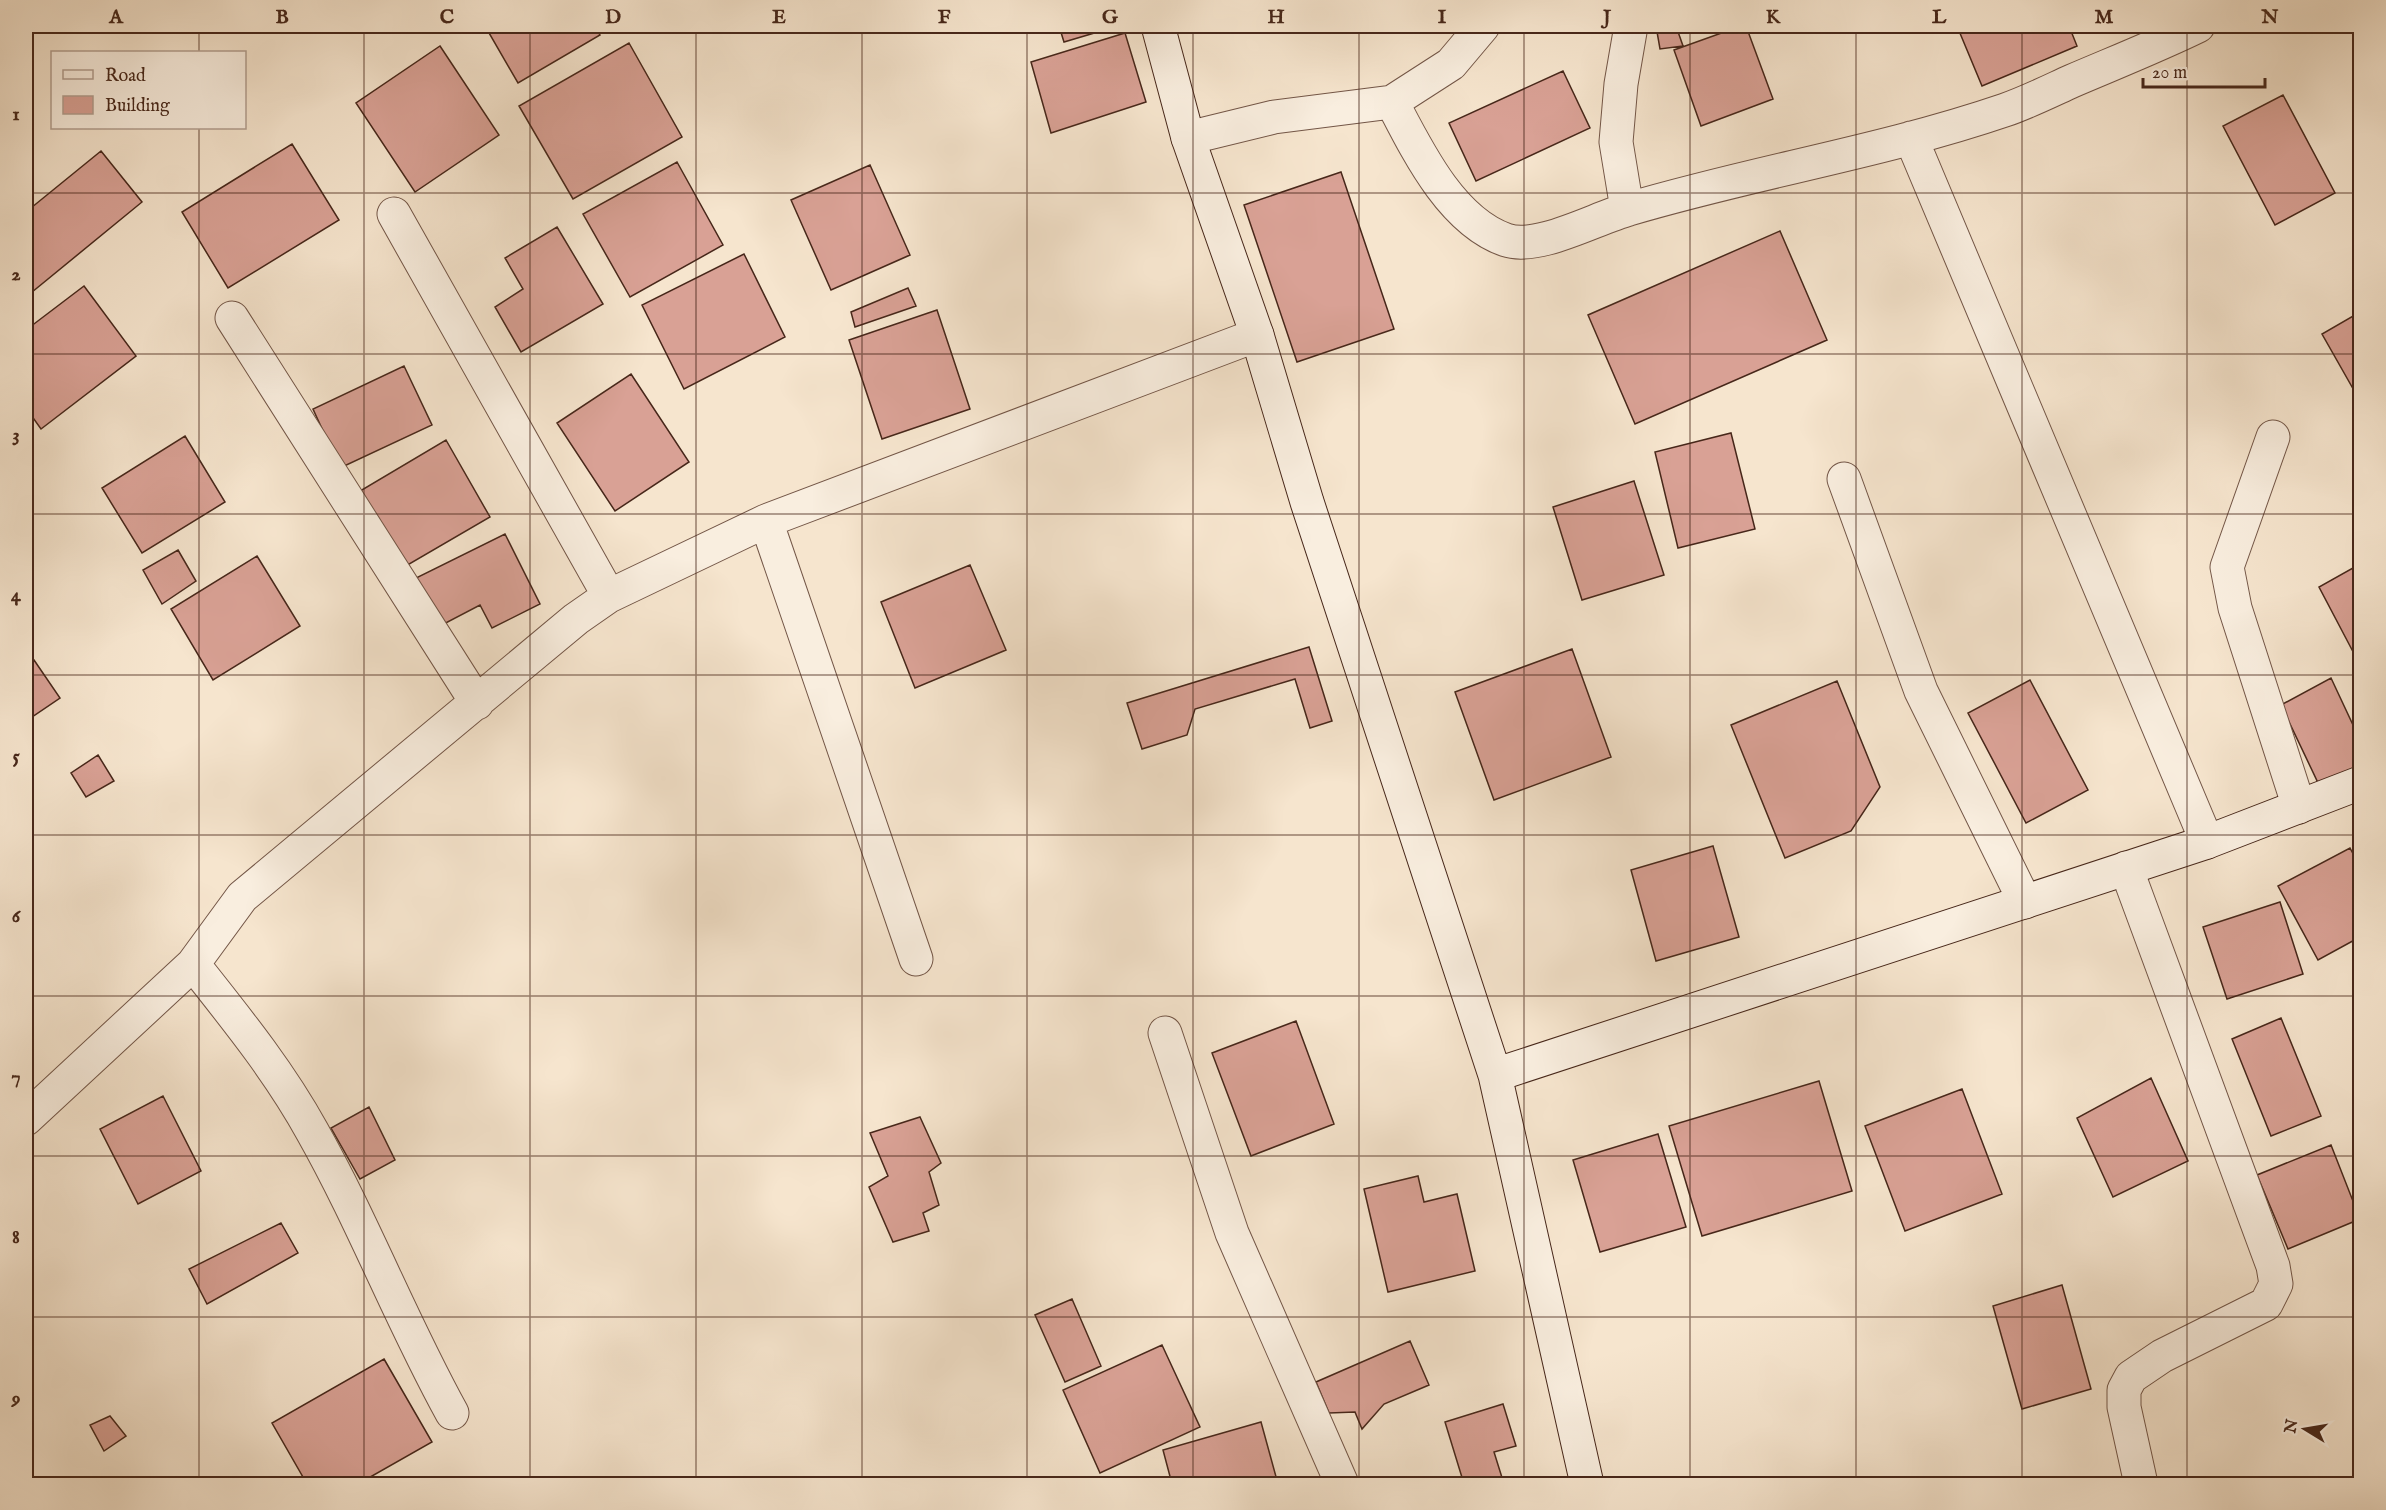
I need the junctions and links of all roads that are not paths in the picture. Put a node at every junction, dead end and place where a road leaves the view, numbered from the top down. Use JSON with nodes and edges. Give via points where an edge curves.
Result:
{"nodes":[{"id":1,"x":1158,"y":26,"type":"edge"},
{"id":2,"x":1483,"y":26,"type":"edge"},
{"id":3,"x":1631,"y":26,"type":"edge"},
{"id":4,"x":2198,"y":26,"type":"edge"},
{"id":5,"x":2159,"y":34,"type":"edge"},
{"id":6,"x":1392,"y":102,"type":"junction"},
{"id":7,"x":1188,"y":138,"type":"junction"},
{"id":8,"x":1911,"y":138,"type":"junction"},
{"id":9,"x":1627,"y":209,"type":"junction"},
{"id":10,"x":394,"y":213,"type":"dead end"},
{"id":11,"x":232,"y":318,"type":"dead end"},
{"id":12,"x":1257,"y":335,"type":"junction"},
{"id":13,"x":2273,"y":437,"type":"dead end"},
{"id":14,"x":1844,"y":479,"type":"dead end"},
{"id":15,"x":766,"y":521,"type":"junction"},
{"id":16,"x":609,"y":596,"type":"junction"},
{"id":17,"x":477,"y":703,"type":"junction"},
{"id":18,"x":2361,"y":783,"type":"edge"},
{"id":19,"x":2299,"y":807,"type":"junction"},
{"id":20,"x":2207,"y":842,"type":"junction"},
{"id":21,"x":2126,"y":868,"type":"junction"},
{"id":22,"x":2025,"y":902,"type":"junction"},
{"id":23,"x":916,"y":959,"type":"dead end"},
{"id":24,"x":193,"y":964,"type":"junction"},
{"id":25,"x":1165,"y":1033,"type":"dead end"},
{"id":26,"x":1495,"y":1075,"type":"junction"},
{"id":27,"x":26,"y":1119,"type":"edge"},
{"id":28,"x":452,"y":1413,"type":"dead end"},
{"id":29,"x":1585,"y":1484,"type":"edge"},
{"id":30,"x":1342,"y":1485,"type":"edge"},
{"id":31,"x":2141,"y":1485,"type":"edge"}],
"edges":[{"from":1,"to":7,"type":"street"},
{"from":2,"to":6,"type":"street","via":[[1451,64]]},
{"from":3,"to":9,"type":"street","via":[[1616,142]]},
{"from":4,"to":5,"type":"street"},
{"from":5,"to":8,"type":"street","via":[[2007,109]]},
{"from":6,"to":7,"type":"street","via":[[1274,117]]},
{"from":6,"to":9,"type":"street","via":[[1450,200],[1506,240],[1529,243]]},
{"from":7,"to":12,"type":"street"},
{"from":8,"to":9,"type":"street"},
{"from":8,"to":20,"type":"street"},
{"from":10,"to":16,"type":"street"},
{"from":11,"to":17,"type":"street"},
{"from":12,"to":15,"type":"street"},
{"from":12,"to":26,"type":"street","via":[[1311,513]]},
{"from":13,"to":19,"type":"street","via":[[2227,567],[2235,608]]},
{"from":14,"to":22,"type":"street","via":[[1921,691]]},
{"from":15,"to":16,"type":"street"},
{"from":15,"to":23,"type":"street"},
{"from":16,"to":17,"type":"street"},
{"from":17,"to":24,"type":"street","via":[[242,897]]},
{"from":18,"to":19,"type":"street"},
{"from":19,"to":20,"type":"street"},
{"from":20,"to":21,"type":"street"},
{"from":21,"to":22,"type":"street"},
{"from":21,"to":31,"type":"street","via":[[2207,1081],[2276,1284],[2266,1304],[2162,1356],[2131,1377],[2124,1390],[2124,1407]]},
{"from":22,"to":26,"type":"street"},
{"from":24,"to":27,"type":"street"},
{"from":24,"to":28,"type":"street","via":[[251,1037],[312,1130]]},
{"from":25,"to":30,"type":"street","via":[[1232,1233]]},
{"from":26,"to":29,"type":"street"}]}
